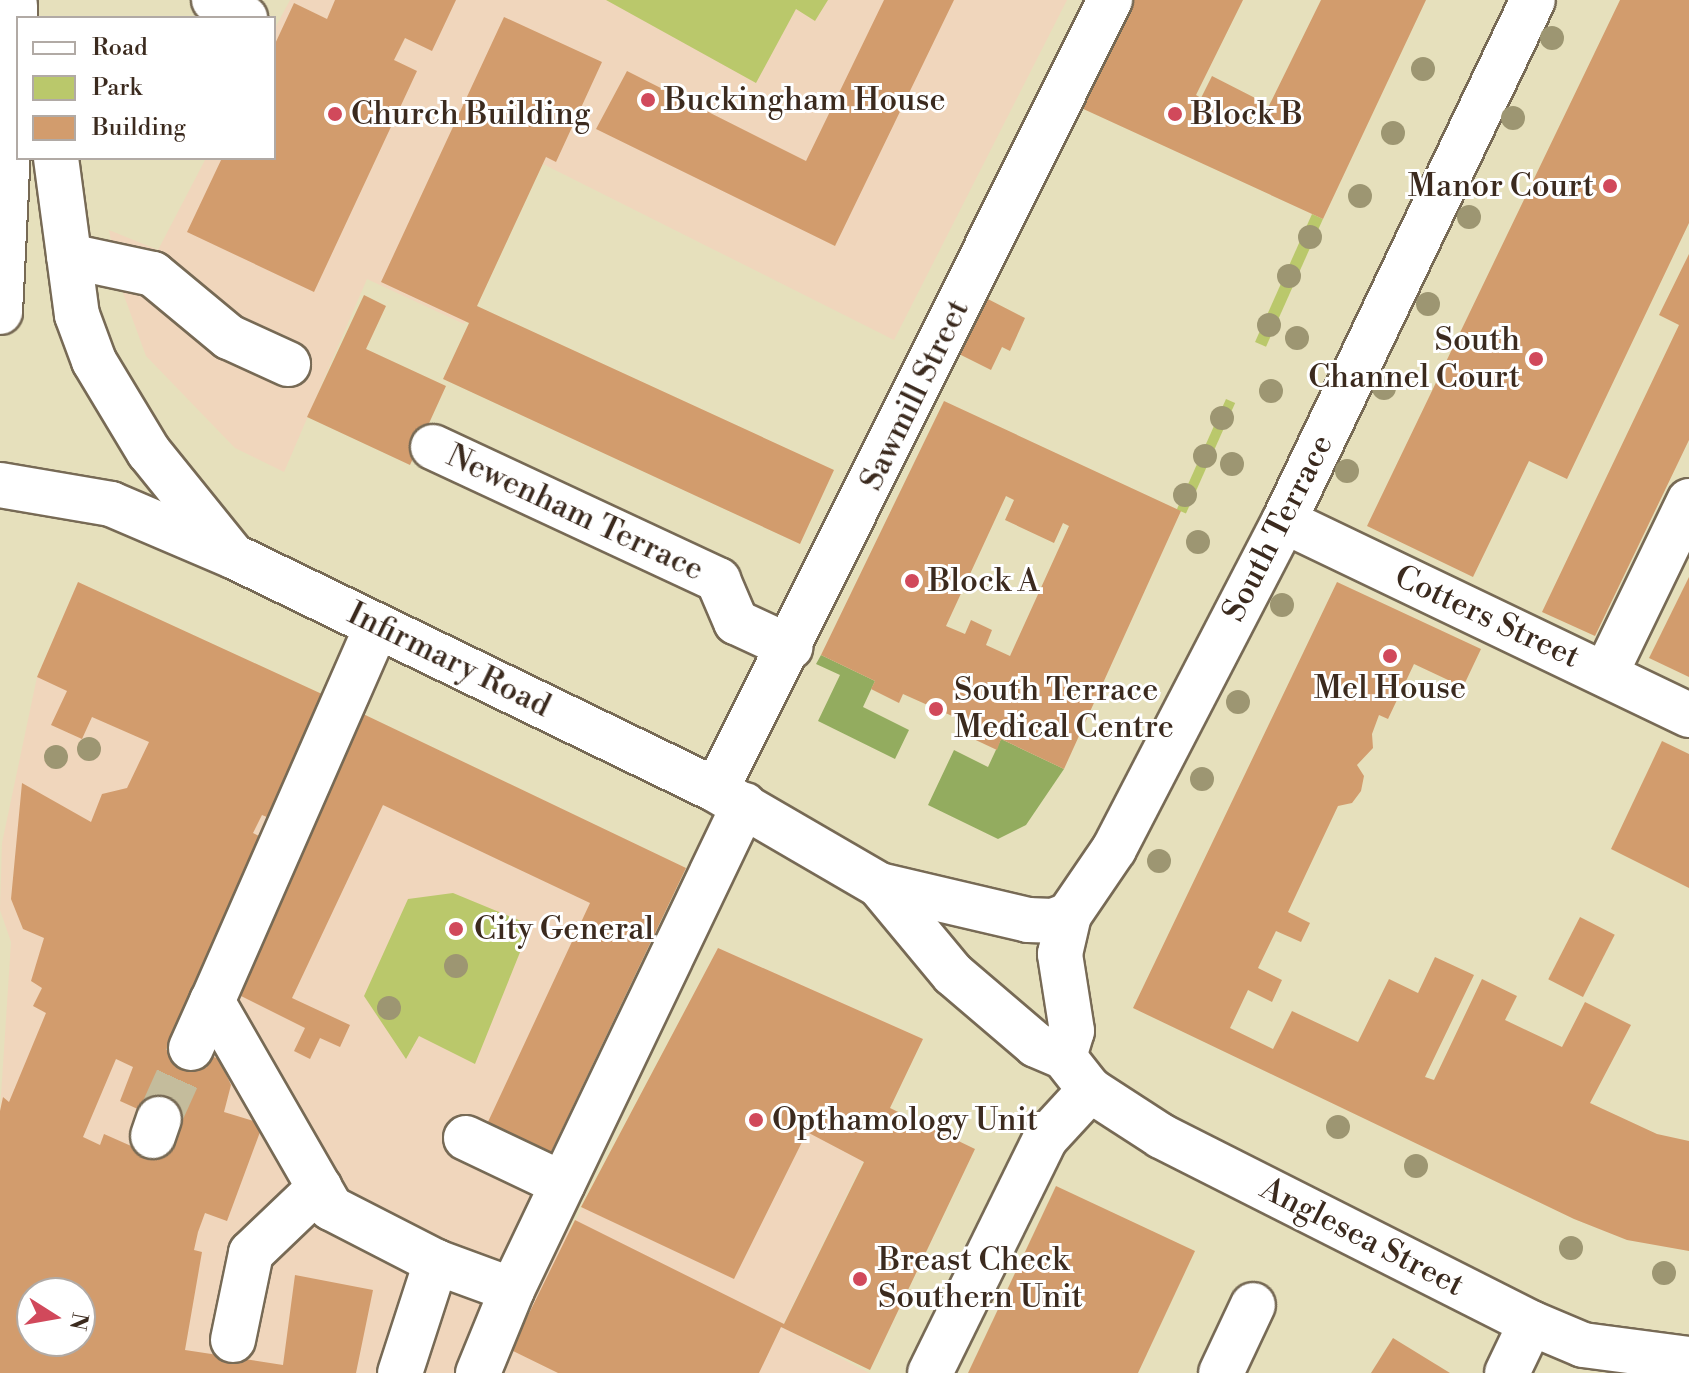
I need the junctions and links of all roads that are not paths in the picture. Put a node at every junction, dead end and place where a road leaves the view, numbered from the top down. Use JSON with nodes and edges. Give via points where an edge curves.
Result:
{"nodes":[{"id":1,"x":214,"y":0,"type":"edge"},
{"id":2,"x":1110,"y":0,"type":"edge"},
{"id":3,"x":1533,"y":0,"type":"edge"},
{"id":4,"x":242,"y":16,"type":"edge"},
{"id":5,"x":16,"y":25,"type":"edge"},
{"id":6,"x":56,"y":160,"type":"edge"},
{"id":7,"x":69,"y":256,"type":"junction"},
{"id":8,"x":0,"y":312,"type":"edge"},
{"id":9,"x":288,"y":364,"type":"dead end"},
{"id":10,"x":433,"y":447,"type":"dead end"},
{"id":11,"x":0,"y":485,"type":"edge"},
{"id":12,"x":1689,"y":501,"type":"edge"},
{"id":13,"x":1284,"y":521,"type":"junction"},
{"id":14,"x":233,"y":556,"type":"junction"},
{"id":15,"x":377,"y":626,"type":"junction"},
{"id":16,"x":790,"y":647,"type":"junction"},
{"id":17,"x":1606,"y":673,"type":"junction"},
{"id":18,"x":1689,"y":715,"type":"edge"},
{"id":19,"x":730,"y":797,"type":"junction"},
{"id":20,"x":879,"y":885,"type":"junction"},
{"id":21,"x":1069,"y":915,"type":"junction"},
{"id":22,"x":212,"y":1001,"type":"junction"},
{"id":23,"x":191,"y":1048,"type":"tunnel mouth"},
{"id":24,"x":1077,"y":1074,"type":"junction"},
{"id":25,"x":466,"y":1138,"type":"dead end"},
{"id":26,"x":563,"y":1184,"type":"junction"},
{"id":27,"x":320,"y":1187,"type":"junction"},
{"id":28,"x":436,"y":1262,"type":"junction"},
{"id":29,"x":512,"y":1290,"type":"junction"},
{"id":30,"x":1253,"y":1305,"type":"dead end"},
{"id":31,"x":1531,"y":1323,"type":"junction"},
{"id":32,"x":233,"y":1340,"type":"dead end"},
{"id":33,"x":1582,"y":1359,"type":"edge"},
{"id":34,"x":1689,"y":1359,"type":"edge"},
{"id":35,"x":400,"y":1373,"type":"edge"},
{"id":36,"x":478,"y":1373,"type":"edge"},
{"id":37,"x":930,"y":1373,"type":"edge"},
{"id":38,"x":1221,"y":1373,"type":"edge"},
{"id":39,"x":1507,"y":1373,"type":"edge"}],
"edges":[{"from":1,"to":4,"type":"main road"},
{"from":2,"to":16,"type":"main road","name":"Sawmill Street"},
{"from":3,"to":13,"type":"main road","name":"South Terrace"},
{"from":5,"to":8,"type":"main road"},
{"from":6,"to":7,"type":"main road"},
{"from":7,"to":9,"type":"main road","via":[[153,274],[229,337]]},
{"from":7,"to":14,"type":"main road","via":[[77,315],[115,402]]},
{"from":10,"to":16,"type":"main road","name":"Newenham Terrace","via":[[718,580],[736,622]]},
{"from":11,"to":14,"type":"main road","name":"Infirmary Road","via":[[111,504]]},
{"from":12,"to":17,"type":"main road"},
{"from":13,"to":17,"type":"main road","name":"Cotters Street"},
{"from":13,"to":21,"type":"main road","name":"South Terrace","via":[[1114,849]]},
{"from":14,"to":15,"type":"main road","name":"Infirmary Road"},
{"from":15,"to":19,"type":"main road","name":"Infirmary Road"},
{"from":15,"to":22,"type":"main road"},
{"from":16,"to":19,"type":"main road","name":"Sawmill Street"},
{"from":17,"to":18,"type":"main road","name":"Cotters Street"},
{"from":19,"to":20,"type":"main road","name":"Infirmary Road"},
{"from":19,"to":26,"type":"main road","name":"Sawmill Street"},
{"from":20,"to":21,"type":"main road","name":"Infirmary Road","via":[[1028,920],[1053,921]]},
{"from":20,"to":24,"type":"main road","name":"Infirmary Road","via":[[953,974]]},
{"from":21,"to":24,"type":"main road","name":"South Terrace","via":[[1060,954]]},
{"from":22,"to":23,"type":"main road"},
{"from":22,"to":27,"type":"main road"},
{"from":24,"to":31,"type":"main road","name":"Anglesea Street","via":[[1161,1136]]},
{"from":24,"to":37,"type":"main road"},
{"from":25,"to":26,"type":"main road"},
{"from":26,"to":29,"type":"main road","name":"Sawmill Street"},
{"from":27,"to":28,"type":"main road","via":[[331,1208]]},
{"from":27,"to":32,"type":"main road","via":[[251,1253]]},
{"from":28,"to":29,"type":"main road"},
{"from":28,"to":35,"type":"main road"},
{"from":29,"to":36,"type":"main road","name":"Sawmill Street"},
{"from":30,"to":38,"type":"main road"},
{"from":31,"to":33,"type":"main road","name":"Anglesea Street"},
{"from":31,"to":39,"type":"main road"},
{"from":33,"to":34,"type":"main road","name":"Anglesea Street"}]}
